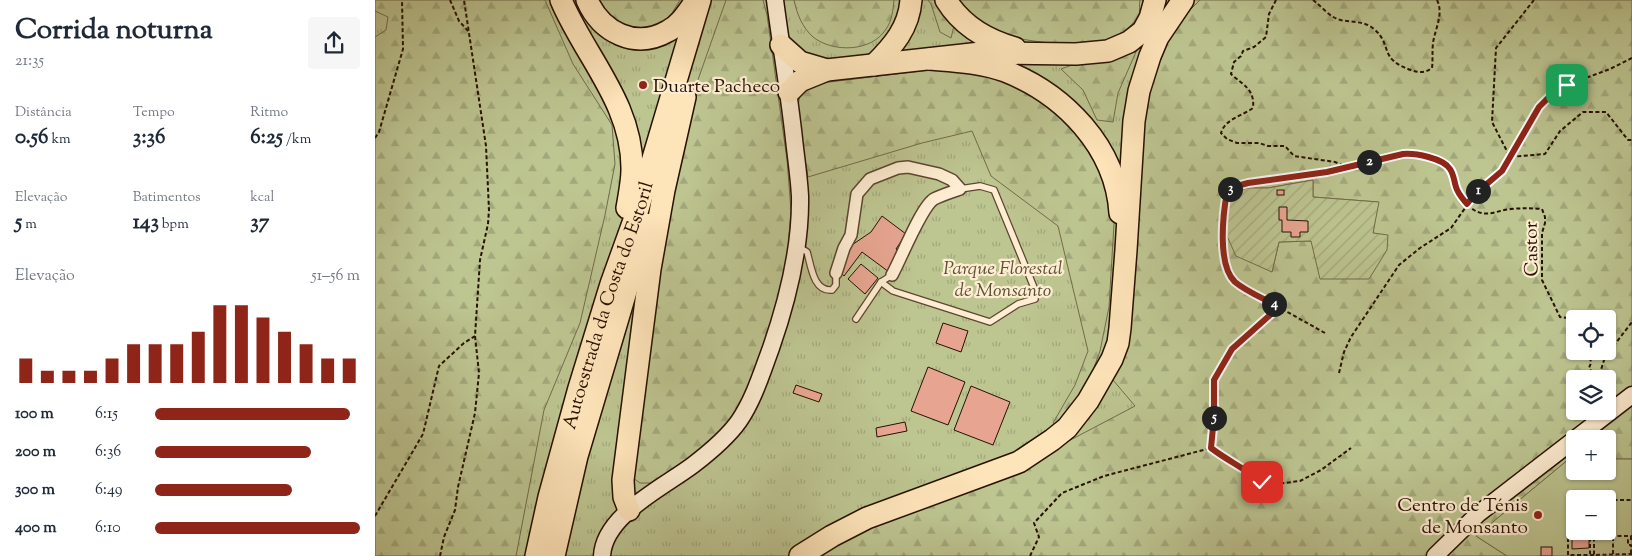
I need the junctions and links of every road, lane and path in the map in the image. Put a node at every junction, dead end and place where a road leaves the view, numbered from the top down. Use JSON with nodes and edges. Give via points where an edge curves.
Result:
{"nodes":[{"id":1,"x":402,"y":0,"type":"edge"},
{"id":2,"x":450,"y":0,"type":"edge"},
{"id":3,"x":464,"y":0,"type":"edge"},
{"id":4,"x":561,"y":0,"type":"edge"},
{"id":5,"x":566,"y":0,"type":"edge"},
{"id":6,"x":587,"y":0,"type":"edge"},
{"id":7,"x":698,"y":0,"type":"edge"},
{"id":8,"x":714,"y":0,"type":"edge"},
{"id":9,"x":775,"y":0,"type":"edge"},
{"id":10,"x":911,"y":0,"type":"edge"},
{"id":11,"x":946,"y":0,"type":"edge"},
{"id":12,"x":1155,"y":0,"type":"edge"},
{"id":13,"x":1183,"y":0,"type":"edge"},
{"id":14,"x":1276,"y":0,"type":"edge"},
{"id":15,"x":1313,"y":0,"type":"edge"},
{"id":16,"x":1437,"y":0,"type":"edge"},
{"id":17,"x":1534,"y":0,"type":"edge"},
{"id":18,"x":470,"y":33,"type":"junction"},
{"id":19,"x":579,"y":35,"type":"junction"},
{"id":20,"x":781,"y":46,"type":"junction"},
{"id":21,"x":1032,"y":53,"type":"junction"},
{"id":22,"x":1632,"y":58,"type":"edge"},
{"id":23,"x":929,"y":59,"type":"junction"},
{"id":24,"x":874,"y":65,"type":"junction"},
{"id":25,"x":827,"y":70,"type":"junction"},
{"id":26,"x":789,"y":92,"type":"junction"},
{"id":27,"x":685,"y":94,"type":"junction"},
{"id":28,"x":375,"y":138,"type":"edge"},
{"id":29,"x":1632,"y":140,"type":"edge"},
{"id":30,"x":1510,"y":157,"type":"junction"},
{"id":31,"x":1348,"y":167,"type":"junction"},
{"id":32,"x":960,"y":189,"type":"junction"},
{"id":33,"x":1467,"y":204,"type":"junction"},
{"id":34,"x":797,"y":246,"type":"junction"},
{"id":35,"x":837,"y":273,"type":"joint"},
{"id":36,"x":892,"y":275,"type":"joint"},
{"id":37,"x":881,"y":282,"type":"junction"},
{"id":38,"x":611,"y":284,"type":"junction"},
{"id":39,"x":1279,"y":307,"type":"junction"},
{"id":40,"x":1566,"y":318,"type":"edge"},
{"id":41,"x":856,"y":319,"type":"dead end"},
{"id":42,"x":1632,"y":322,"type":"edge"},
{"id":43,"x":1325,"y":333,"type":"dead end"},
{"id":44,"x":475,"y":336,"type":"junction"},
{"id":45,"x":1616,"y":343,"type":"edge"},
{"id":46,"x":1590,"y":360,"type":"edge"},
{"id":47,"x":1604,"y":360,"type":"edge"},
{"id":48,"x":1103,"y":373,"type":"junction"},
{"id":49,"x":1339,"y":373,"type":"dead end"},
{"id":50,"x":1632,"y":395,"type":"edge"},
{"id":51,"x":1211,"y":448,"type":"junction"},
{"id":52,"x":1351,"y":448,"type":"dead end"},
{"id":53,"x":1616,"y":500,"type":"edge"},
{"id":54,"x":1632,"y":500,"type":"edge"},
{"id":55,"x":629,"y":510,"type":"junction"},
{"id":56,"x":375,"y":516,"type":"edge"},
{"id":57,"x":1616,"y":536,"type":"edge"},
{"id":58,"x":1632,"y":536,"type":"edge"},
{"id":59,"x":1568,"y":540,"type":"edge"},
{"id":60,"x":1590,"y":540,"type":"edge"},
{"id":61,"x":1594,"y":540,"type":"edge"},
{"id":62,"x":1613,"y":540,"type":"edge"},
{"id":63,"x":1632,"y":540,"type":"edge"},
{"id":64,"x":1632,"y":545,"type":"edge"},
{"id":65,"x":1632,"y":554,"type":"edge"},
{"id":66,"x":1591,"y":555,"type":"edge"},
{"id":67,"x":1594,"y":555,"type":"junction"},
{"id":68,"x":1599,"y":555,"type":"edge"},
{"id":69,"x":1613,"y":555,"type":"junction"},
{"id":70,"x":440,"y":556,"type":"edge"},
{"id":71,"x":536,"y":556,"type":"edge"},
{"id":72,"x":554,"y":556,"type":"edge"},
{"id":73,"x":603,"y":556,"type":"edge"},
{"id":74,"x":800,"y":556,"type":"edge"},
{"id":75,"x":1030,"y":556,"type":"edge"},
{"id":76,"x":1435,"y":556,"type":"edge"}],
"edges":[{"from":1,"to":28,"type":"path","via":[[403,49]]},
{"from":2,"to":18,"type":"path","via":[[459,21]]},
{"from":3,"to":18,"type":"path"},
{"from":4,"to":19,"type":"highway"},
{"from":5,"to":19,"type":"highway"},
{"from":6,"to":7,"type":"highway","via":[[593,13],[611,31],[647,38],[673,28]]},
{"from":7,"to":38,"type":"highway","name":"Autoestrada da Costa do Estoril","via":[[638,209]]},
{"from":8,"to":27,"type":"highway"},
{"from":9,"to":20,"type":"main road"},
{"from":10,"to":24,"type":"highway","via":[[897,41]]},
{"from":11,"to":21,"type":"highway","via":[[960,18],[983,36]]},
{"from":12,"to":21,"type":"highway","via":[[1143,31],[1119,47],[1076,54]]},
{"from":13,"to":48,"type":"highway","via":[[1158,38],[1139,90],[1134,121],[1121,318],[1112,359]]},
{"from":14,"to":31,"type":"path","via":[[1269,14],[1266,37],[1254,47],[1243,50],[1234,62],[1231,74],[1250,90],[1253,108],[1223,126],[1221,133],[1237,143],[1285,146],[1294,156]]},
{"from":15,"to":16,"type":"path","via":[[1335,18],[1373,28],[1394,64],[1416,72],[1432,68],[1433,42],[1438,24]]},
{"from":17,"to":30,"type":"path","via":[[1496,48],[1491,122]]},
{"from":18,"to":44,"type":"path","via":[[486,146],[489,210],[480,260]]},
{"from":19,"to":38,"type":"highway","via":[[615,99],[631,150],[627,208]]},
{"from":20,"to":25,"type":"highway","via":[[800,62]]},
{"from":20,"to":26,"type":"main road"},
{"from":21,"to":23,"type":"highway","via":[[981,53]]},
{"from":22,"to":30,"type":"path","via":[[1552,94],[1539,107]]},
{"from":23,"to":24,"type":"highway"},
{"from":23,"to":48,"type":"highway","via":[[987,66],[1037,87],[1072,112],[1101,153],[1118,198],[1121,253],[1115,322]]},
{"from":24,"to":25,"type":"highway"},
{"from":25,"to":26,"type":"highway","via":[[800,80]]},
{"from":26,"to":34,"type":"main road","via":[[800,195]]},
{"from":27,"to":55,"type":"highway","via":[[664,190],[642,320],[623,480]]},
{"from":27,"to":72,"type":"highway","name":"Autoestrada da Costa do Estoril","via":[[577,456]]},
{"from":29,"to":30,"type":"path","via":[[1628,140],[1606,112],[1583,112],[1560,131],[1545,154]]},
{"from":30,"to":33,"type":"path","via":[[1502,171]]},
{"from":31,"to":33,"type":"path","via":[[1403,154],[1428,157],[1449,167]]},
{"from":31,"to":39,"type":"path","via":[[1248,183],[1227,192],[1223,232],[1225,265],[1229,274],[1235,281]]},
{"from":32,"to":35,"type":"street","via":[[952,180],[939,174],[908,167],[869,179],[857,194],[851,235],[843,248]]},
{"from":32,"to":36,"type":"street","via":[[929,204]]},
{"from":32,"to":37,"type":"lane","via":[[980,186],[994,190],[1035,290],[1035,300],[1018,304],[990,322],[893,291]]},
{"from":33,"to":40,"type":"path","name":"Castor","via":[[1488,214],[1542,209],[1545,224],[1542,233],[1542,280],[1560,317]]},
{"from":33,"to":49,"type":"path","via":[[1451,228],[1399,265],[1351,337]]},
{"from":34,"to":35,"type":"lane","via":[[807,252],[814,278],[821,287],[832,290]]},
{"from":34,"to":55,"type":"main road","via":[[777,329],[753,395],[739,420],[719,444]]},
{"from":36,"to":37,"type":"lane"},
{"from":37,"to":41,"type":"lane"},
{"from":38,"to":71,"type":"highway","name":"Autoestrada da Costa do Estoril","via":[[559,460]]},
{"from":39,"to":43,"type":"path"},
{"from":39,"to":51,"type":"path","via":[[1232,349],[1214,380]]},
{"from":42,"to":45,"type":"path"},
{"from":44,"to":56,"type":"path","via":[[439,366],[423,434]]},
{"from":44,"to":70,"type":"path","via":[[479,373],[475,413],[455,510]]},
{"from":46,"to":47,"type":"path","via":[[1589,368],[1596,377]]},
{"from":48,"to":74,"type":"highway","via":[[1097,387],[1067,428],[1037,452],[1001,470],[867,518]]},
{"from":50,"to":76,"type":"main road","via":[[1478,514]]},
{"from":51,"to":52,"type":"path","via":[[1262,482],[1275,484],[1300,481]]},
{"from":51,"to":75,"type":"path","via":[[1104,476],[1062,493],[1035,523],[1039,537]]},
{"from":53,"to":54,"type":"path"},
{"from":55,"to":73,"type":"main road","via":[[607,536]]},
{"from":57,"to":58,"type":"path"},
{"from":58,"to":63,"type":"path"},
{"from":59,"to":66,"type":"path","via":[[1568,555]]},
{"from":60,"to":66,"type":"path"},
{"from":61,"to":67,"type":"path"},
{"from":62,"to":69,"type":"path"},
{"from":63,"to":64,"type":"path","via":[[1628,540],[1628,545]]},
{"from":64,"to":65,"type":"path"},
{"from":65,"to":69,"type":"path"},
{"from":66,"to":67,"type":"path"},
{"from":67,"to":68,"type":"path"},
{"from":68,"to":69,"type":"path"}]}
